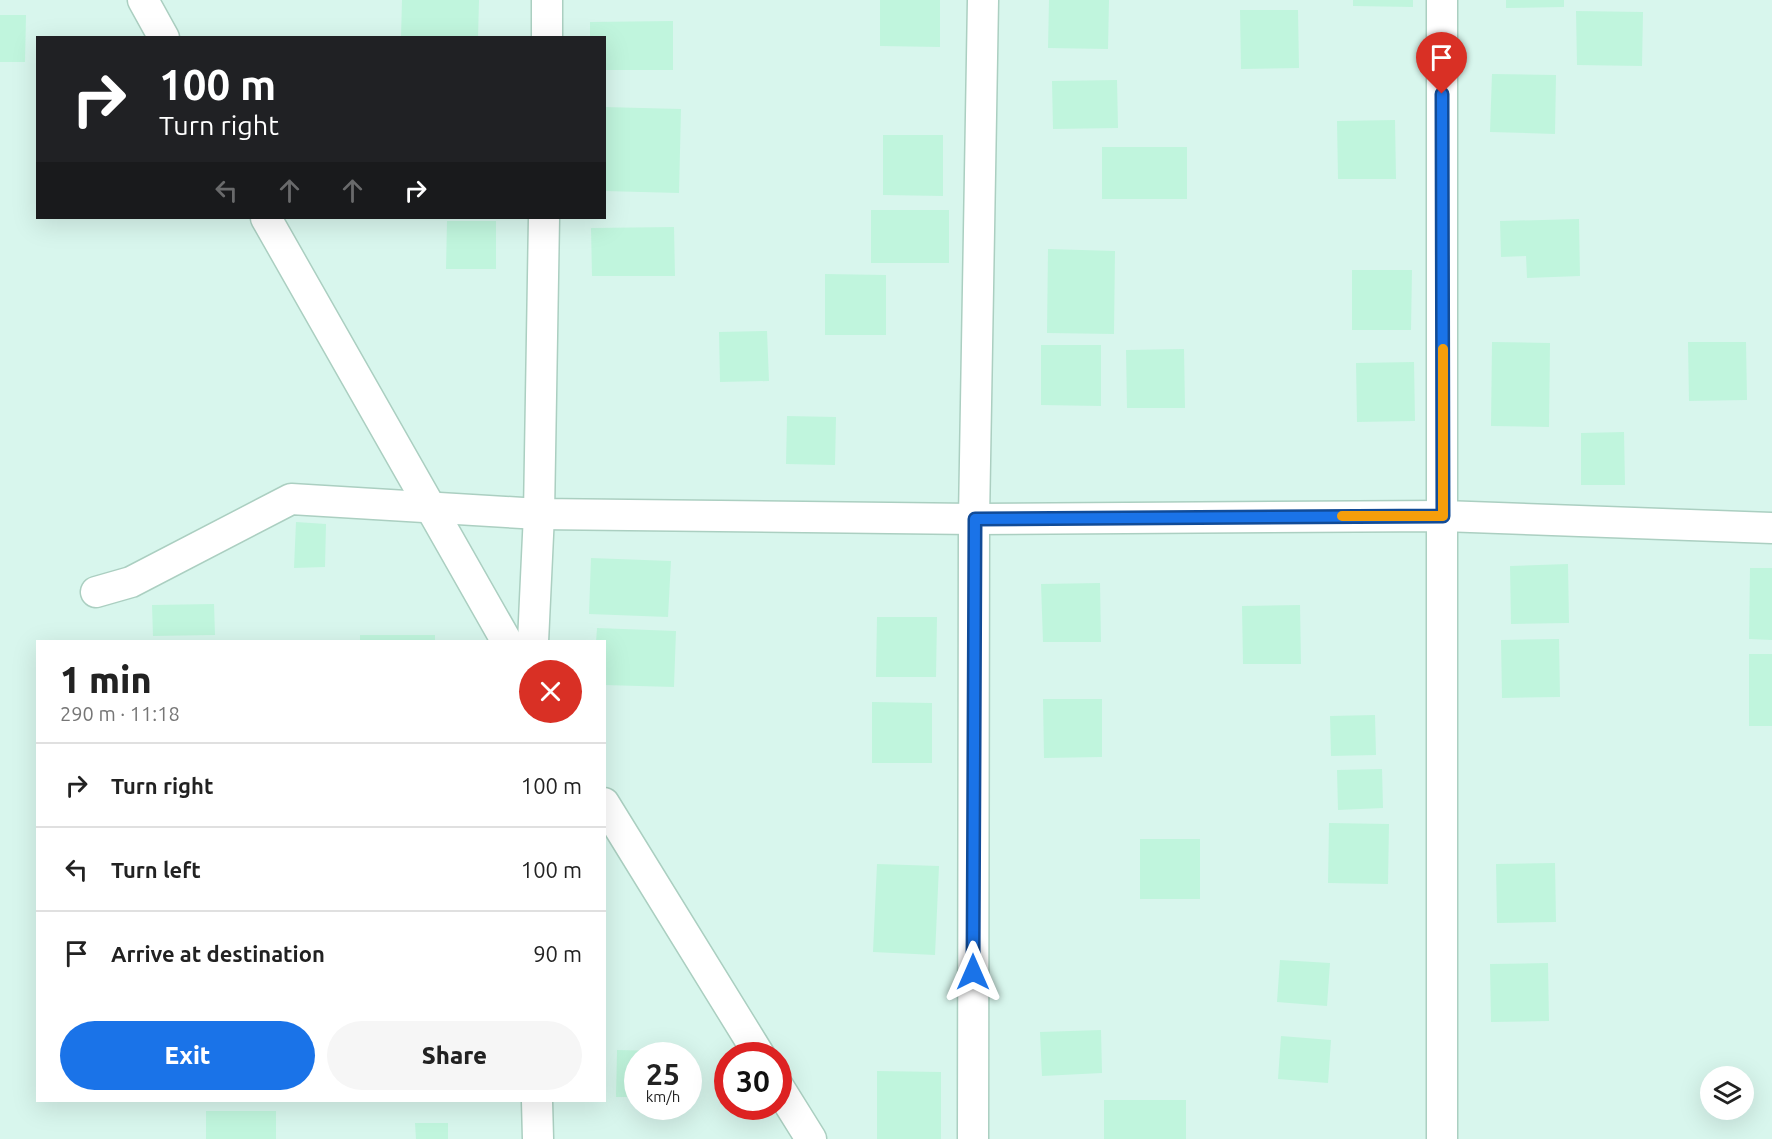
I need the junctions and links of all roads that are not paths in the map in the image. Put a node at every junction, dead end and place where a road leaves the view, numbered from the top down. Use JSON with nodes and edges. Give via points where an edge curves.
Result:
{"nodes":[{"id":1,"x":143,"y":0,"type":"edge"},
{"id":2,"x":547,"y":0,"type":"edge"},
{"id":3,"x":982,"y":0,"type":"edge"},
{"id":4,"x":1442,"y":0,"type":"edge"},
{"id":5,"x":163,"y":36,"type":"edge"},
{"id":6,"x":547,"y":36,"type":"edge"},
{"id":7,"x":267,"y":219,"type":"edge"},
{"id":8,"x":544,"y":219,"type":"edge"},
{"id":9,"x":429,"y":507,"type":"junction"},
{"id":10,"x":539,"y":514,"type":"junction"},
{"id":11,"x":1443,"y":516,"type":"junction"},
{"id":12,"x":975,"y":519,"type":"junction"},
{"id":13,"x":1772,"y":528,"type":"edge"},
{"id":14,"x":96,"y":592,"type":"dead end"},
{"id":15,"x":506,"y":640,"type":"edge"},
{"id":16,"x":533,"y":640,"type":"edge"},
{"id":17,"x":606,"y":806,"type":"edge"},
{"id":18,"x":751,"y":1042,"type":"edge"},
{"id":19,"x":537,"y":1102,"type":"edge"},
{"id":20,"x":792,"y":1108,"type":"edge"},
{"id":21,"x":538,"y":1139,"type":"edge"},
{"id":22,"x":811,"y":1139,"type":"edge"},
{"id":23,"x":973,"y":1139,"type":"edge"},
{"id":24,"x":1442,"y":1139,"type":"edge"}],
"edges":[{"from":1,"to":5,"type":"street"},
{"from":2,"to":6,"type":"street"},
{"from":3,"to":12,"type":"street"},
{"from":4,"to":11,"type":"street"},
{"from":7,"to":9,"type":"street"},
{"from":8,"to":10,"type":"street"},
{"from":9,"to":10,"type":"street"},
{"from":9,"to":14,"type":"street","via":[[291,499],[131,582]]},
{"from":9,"to":15,"type":"street"},
{"from":10,"to":12,"type":"street"},
{"from":10,"to":16,"type":"street"},
{"from":11,"to":12,"type":"street"},
{"from":11,"to":13,"type":"street"},
{"from":11,"to":24,"type":"street"},
{"from":12,"to":23,"type":"street"},
{"from":17,"to":18,"type":"street"},
{"from":19,"to":21,"type":"street"},
{"from":20,"to":22,"type":"street"}]}
